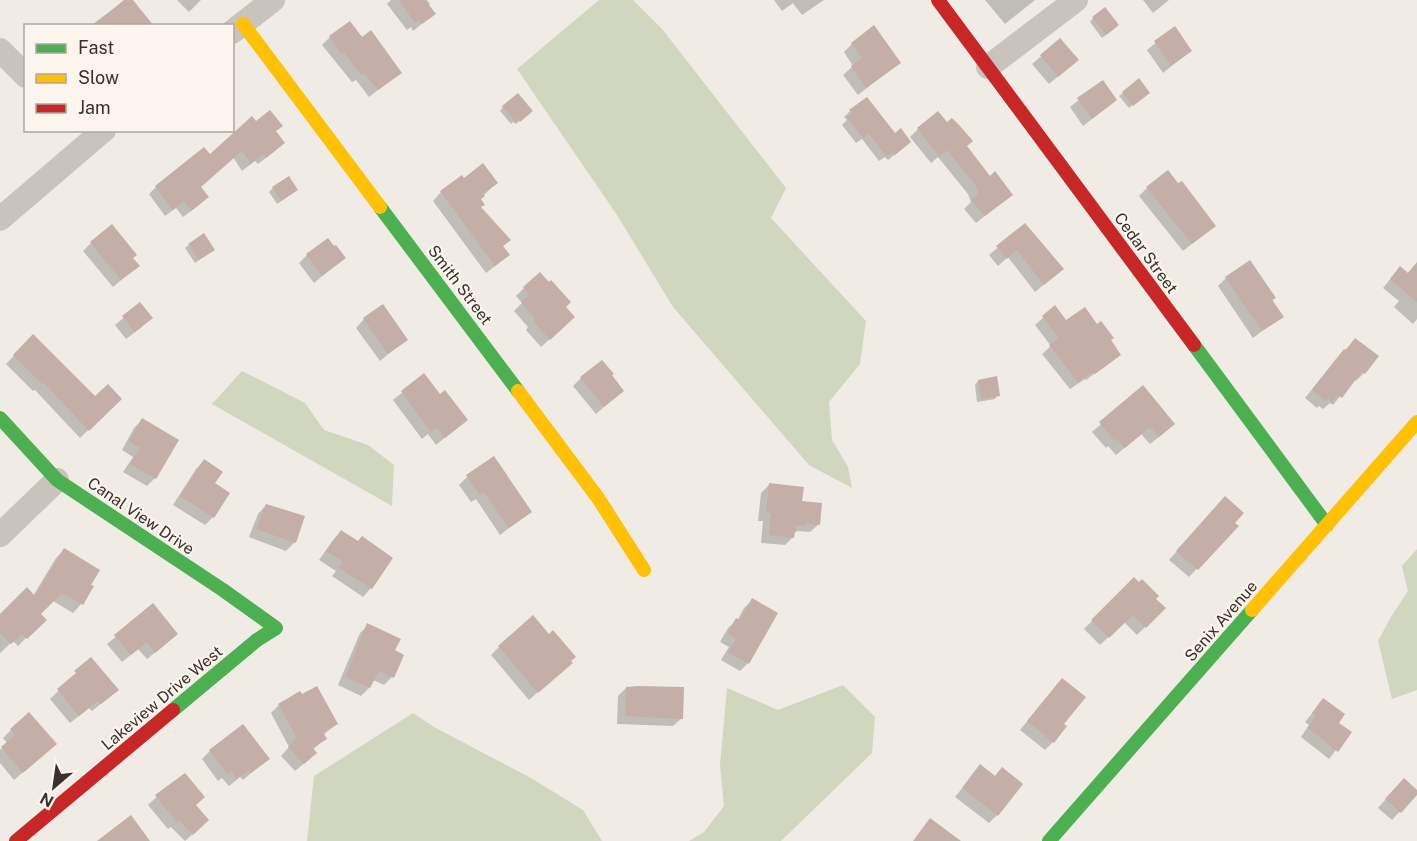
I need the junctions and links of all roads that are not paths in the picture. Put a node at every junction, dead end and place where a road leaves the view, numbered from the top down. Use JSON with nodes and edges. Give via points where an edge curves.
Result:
{"nodes":[{"id":1,"x":273,"y":0,"type":"edge"},
{"id":2,"x":938,"y":0,"type":"edge"},
{"id":3,"x":1076,"y":0,"type":"edge"},
{"id":4,"x":238,"y":28,"type":"edge"},
{"id":5,"x":0,"y":50,"type":"edge"},
{"id":6,"x":988,"y":67,"type":"junction"},
{"id":7,"x":24,"y":74,"type":"edge"},
{"id":8,"x":90,"y":134,"type":"edge"},
{"id":9,"x":0,"y":219,"type":"edge"},
{"id":10,"x":0,"y":418,"type":"edge"},
{"id":11,"x":1417,"y":422,"type":"edge"},
{"id":12,"x":57,"y":480,"type":"junction"},
{"id":13,"x":1327,"y":525,"type":"junction"},
{"id":14,"x":0,"y":535,"type":"edge"},
{"id":15,"x":644,"y":570,"type":"dead end"},
{"id":16,"x":276,"y":628,"type":"joint"},
{"id":17,"x":16,"y":841,"type":"edge"},
{"id":18,"x":1049,"y":841,"type":"edge"}],
"edges":[{"from":1,"to":4,"type":"street"},
{"from":2,"to":6,"type":"street","name":"Cedar Street"},
{"from":3,"to":6,"type":"street"},
{"from":4,"to":15,"type":"street","name":"Smith Street","via":[[598,498]]},
{"from":5,"to":7,"type":"street"},
{"from":6,"to":13,"type":"street","name":"Cedar Street"},
{"from":8,"to":9,"type":"street"},
{"from":10,"to":12,"type":"street","name":"Canal View Drive"},
{"from":11,"to":13,"type":"street","name":"Senix Avenue"},
{"from":12,"to":14,"type":"street"},
{"from":12,"to":16,"type":"street","name":"Canal View Drive"},
{"from":13,"to":18,"type":"street","name":"Senix Avenue"},
{"from":16,"to":17,"type":"street","name":"Lakeview Drive West"}]}
